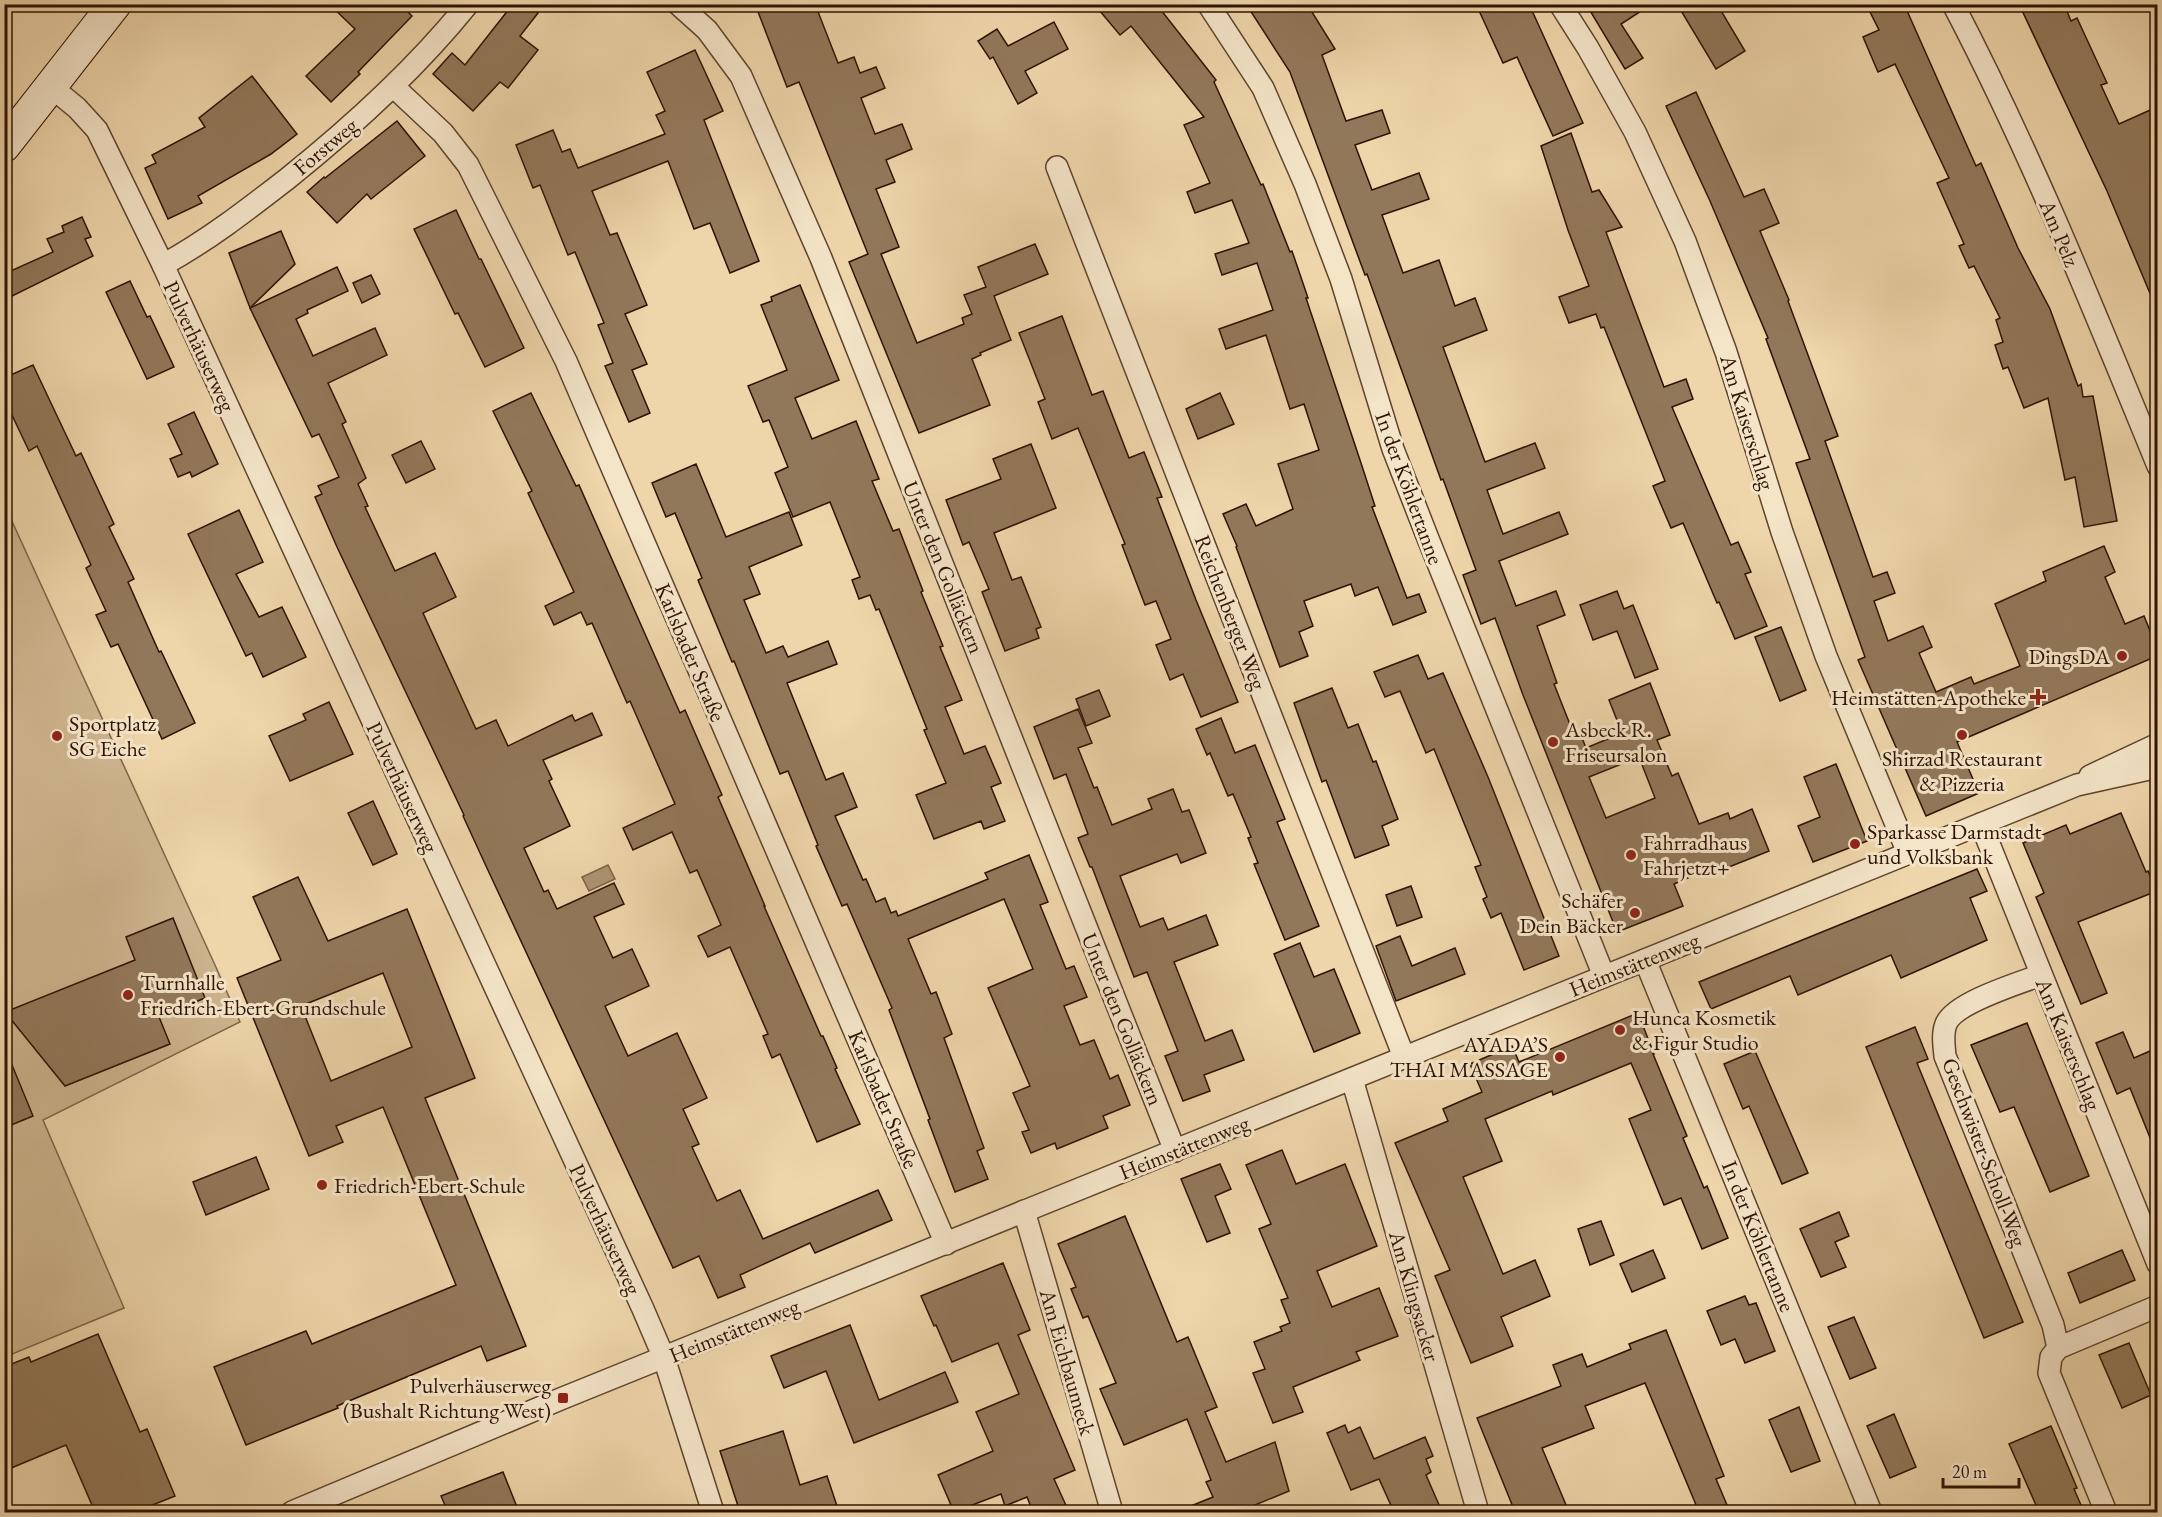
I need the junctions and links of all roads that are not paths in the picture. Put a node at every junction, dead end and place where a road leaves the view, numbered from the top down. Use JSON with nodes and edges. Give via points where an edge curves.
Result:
{"nodes":[{"id":1,"x":115,"y":4,"type":"edge"},
{"id":2,"x":468,"y":4,"type":"edge"},
{"id":3,"x":678,"y":4,"type":"edge"},
{"id":4,"x":1208,"y":4,"type":"edge"},
{"id":5,"x":1560,"y":4,"type":"edge"},
{"id":6,"x":1953,"y":4,"type":"edge"},
{"id":7,"x":50,"y":86,"type":"junction"},
{"id":8,"x":394,"y":87,"type":"junction"},
{"id":9,"x":4,"y":146,"type":"edge"},
{"id":10,"x":1057,"y":167,"type":"dead end"},
{"id":11,"x":163,"y":265,"type":"junction"},
{"id":12,"x":2157,"y":466,"type":"edge"},
{"id":13,"x":2157,"y":744,"type":"edge"},
{"id":14,"x":2157,"y":767,"type":"edge"},
{"id":15,"x":2077,"y":784,"type":"junction"},
{"id":16,"x":1981,"y":824,"type":"junction"},
{"id":17,"x":1908,"y":854,"type":"junction"},
{"id":18,"x":1646,"y":960,"type":"junction"},
{"id":19,"x":2041,"y":975,"type":"junction"},
{"id":20,"x":1604,"y":976,"type":"junction"},
{"id":21,"x":1404,"y":1058,"type":"junction"},
{"id":22,"x":1352,"y":1079,"type":"junction"},
{"id":23,"x":1175,"y":1151,"type":"junction"},
{"id":24,"x":1024,"y":1211,"type":"junction"},
{"id":25,"x":946,"y":1244,"type":"junction"},
{"id":26,"x":2157,"y":1264,"type":"edge"},
{"id":27,"x":2157,"y":1306,"type":"edge"},
{"id":28,"x":2058,"y":1348,"type":"junction"},
{"id":29,"x":664,"y":1358,"type":"junction"},
{"id":30,"x":292,"y":1512,"type":"edge"},
{"id":31,"x":713,"y":1512,"type":"edge"},
{"id":32,"x":1112,"y":1512,"type":"edge"},
{"id":33,"x":1478,"y":1512,"type":"edge"},
{"id":34,"x":1871,"y":1512,"type":"edge"},
{"id":35,"x":2106,"y":1512,"type":"edge"}],
"edges":[{"from":1,"to":7,"type":"main road"},
{"from":2,"to":8,"type":"street","name":"Forstweg"},
{"from":3,"to":23,"type":"street","name":"Unter den Golläckern","via":[[707,30],[741,76],[821,258]]},
{"from":4,"to":20,"type":"street","name":"In der Köhlertanne","via":[[1263,88],[1305,184],[1341,279],[1393,449]]},
{"from":5,"to":17,"type":"street","name":"Am Kaiserschlag","via":[[1635,132],[1685,241],[1726,352],[1782,532],[1826,656]]},
{"from":6,"to":12,"type":"street","name":"Am Pelz","via":[[2048,205]]},
{"from":7,"to":9,"type":"main road"},
{"from":7,"to":11,"type":"street","name":"Pulverhäuserweg","via":[[97,130]]},
{"from":8,"to":11,"type":"street","name":"Forstweg","via":[[242,214]]},
{"from":8,"to":25,"type":"street","name":"Karlsbader Straße","via":[[443,133],[468,165],[566,361]]},
{"from":10,"to":21,"type":"street","name":"Reichenberger Weg"},
{"from":11,"to":29,"type":"street","name":"Pulverhäuserweg"},
{"from":13,"to":15,"type":"street","name":"Heimstättenweg","via":[[2098,770]]},
{"from":14,"to":15,"type":"street","name":"Heimstättenweg"},
{"from":15,"to":16,"type":"street","name":"Heimstättenweg"},
{"from":16,"to":17,"type":"street","name":"Heimstättenweg"},
{"from":16,"to":19,"type":"street","name":"Am Kaiserschlag"},
{"from":17,"to":18,"type":"street","name":"Heimstättenweg"},
{"from":18,"to":20,"type":"street","name":"Heimstättenweg"},
{"from":18,"to":34,"type":"street","name":"In der Köhlertanne"},
{"from":19,"to":26,"type":"street","name":"Am Kaiserschlag"},
{"from":19,"to":28,"type":"street","name":"Geschwister-Scholl-Weg","via":[[1963,1006],[1947,1022],[1943,1038],[1945,1056],[2053,1325]]},
{"from":20,"to":21,"type":"street","name":"Heimstättenweg"},
{"from":21,"to":22,"type":"street","name":"Heimstättenweg"},
{"from":22,"to":23,"type":"street","name":"Heimstättenweg"},
{"from":22,"to":33,"type":"street","name":"Am Klingsacker"},
{"from":23,"to":24,"type":"street","name":"Heimstättenweg"},
{"from":24,"to":25,"type":"street","name":"Heimstättenweg"},
{"from":24,"to":32,"type":"street","name":"Am Eichbaumeck"},
{"from":25,"to":29,"type":"street","name":"Heimstättenweg"},
{"from":27,"to":28,"type":"street"},
{"from":28,"to":35,"type":"street","via":[[2051,1358],[2049,1373]]},
{"from":29,"to":30,"type":"street","name":"Heimstättenweg"},
{"from":29,"to":31,"type":"street","name":"Pulverhäuserweg"}]}
